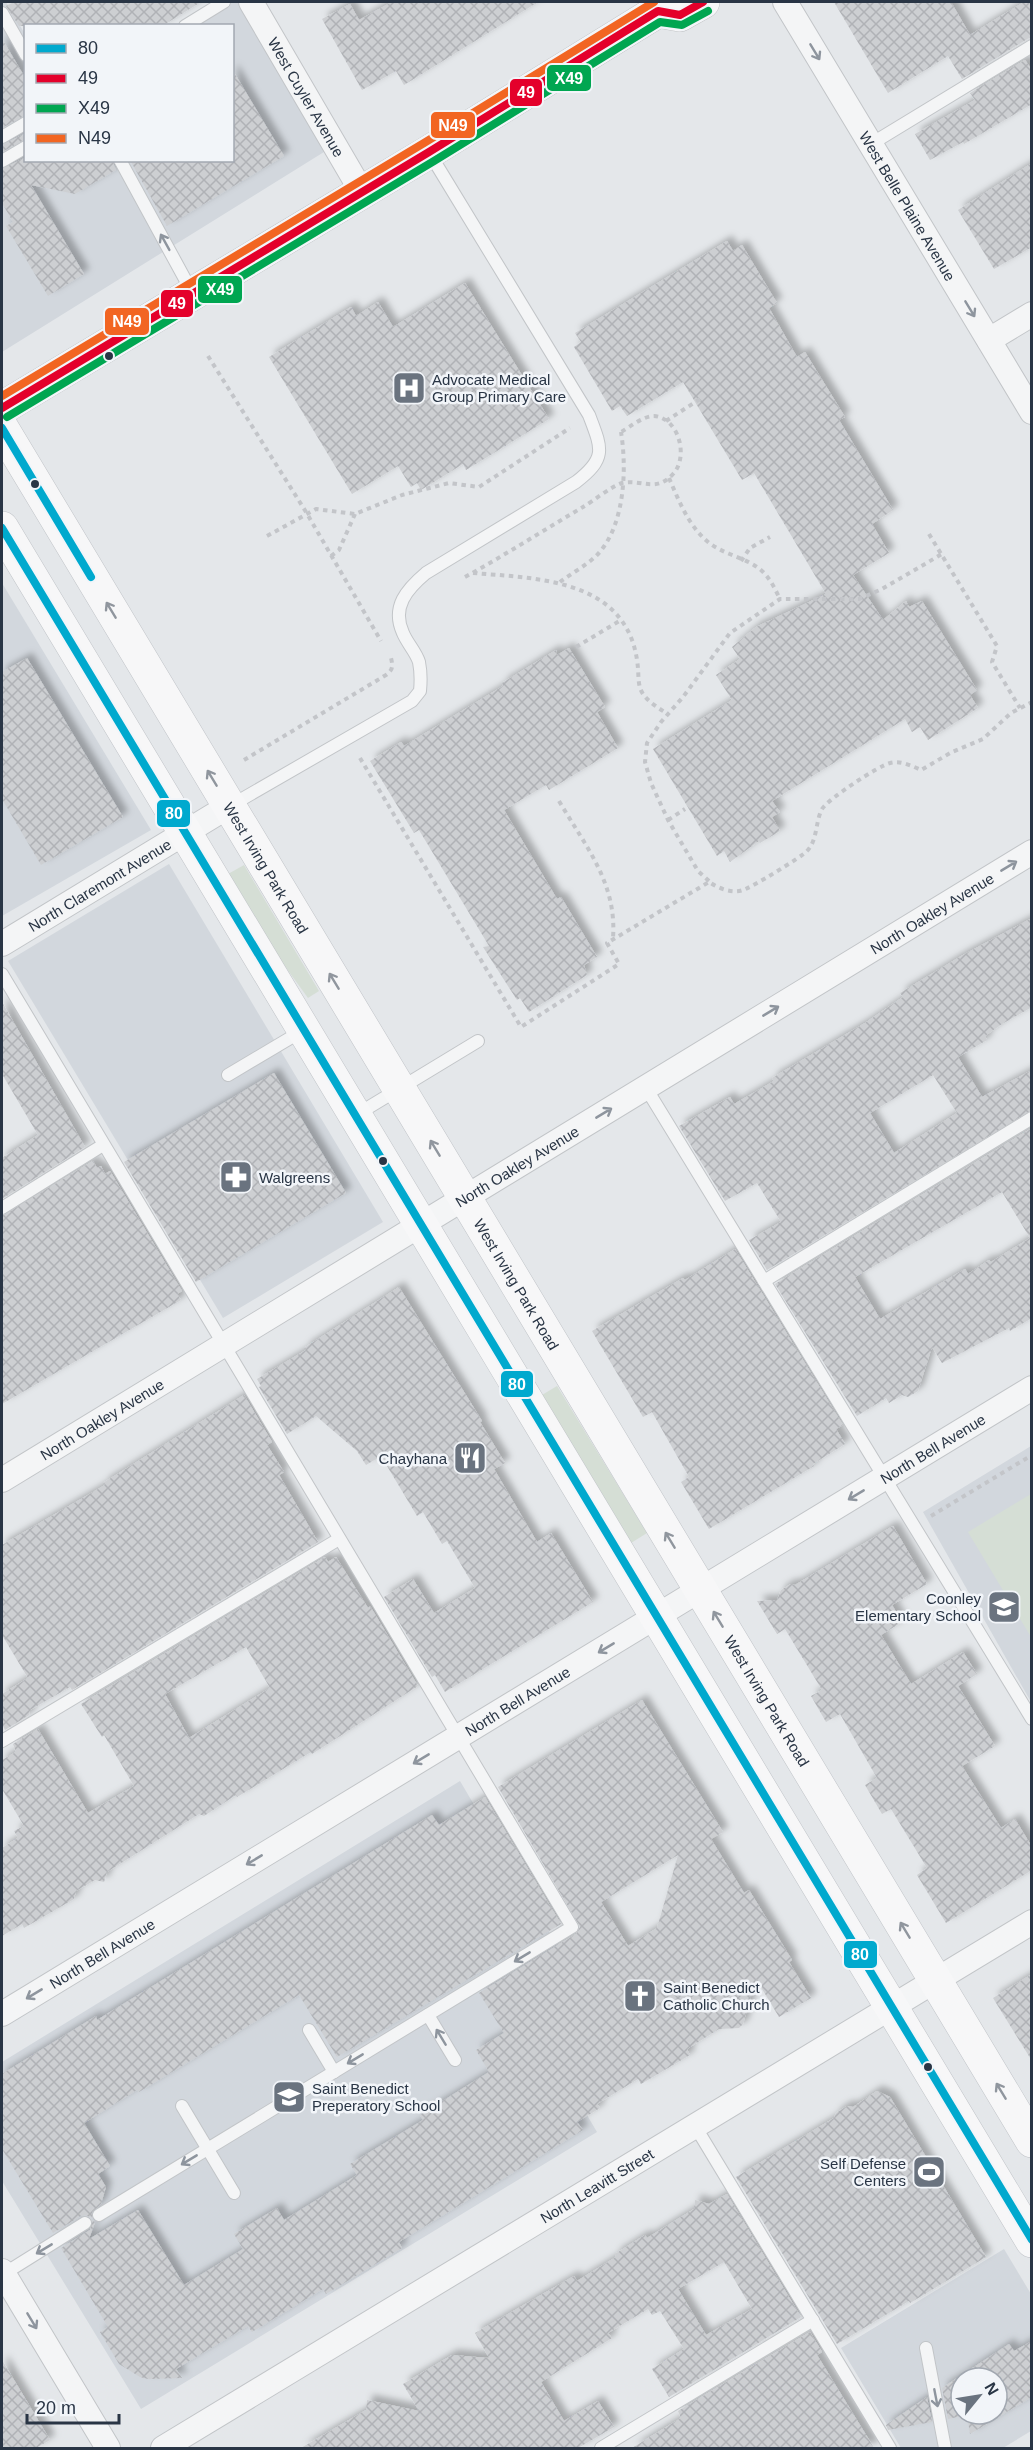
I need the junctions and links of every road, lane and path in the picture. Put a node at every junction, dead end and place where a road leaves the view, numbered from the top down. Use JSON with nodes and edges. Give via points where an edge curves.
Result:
{"nodes":[{"id":1,"x":224,"y":2,"type":"edge"},
{"id":2,"x":251,"y":2,"type":"edge"},
{"id":3,"x":703,"y":2,"type":"edge"},
{"id":4,"x":785,"y":2,"type":"edge"},
{"id":5,"x":659,"y":6,"type":"edge"},
{"id":6,"x":2,"y":13,"type":"edge"},
{"id":7,"x":188,"y":24,"type":"edge"},
{"id":8,"x":1032,"y":46,"type":"edge"},
{"id":9,"x":24,"y":52,"type":"edge"},
{"id":10,"x":24,"y":124,"type":"edge"},
{"id":11,"x":2,"y":137,"type":"edge"},
{"id":12,"x":871,"y":144,"type":"junction"},
{"id":13,"x":24,"y":148,"type":"edge"},
{"id":14,"x":429,"y":152,"type":"junction"},
{"id":15,"x":2,"y":161,"type":"edge"},
{"id":16,"x":121,"y":162,"type":"edge"},
{"id":17,"x":362,"y":192,"type":"junction"},
{"id":18,"x":193,"y":293,"type":"junction"},
{"id":19,"x":1032,"y":314,"type":"edge"},
{"id":20,"x":988,"y":340,"type":"junction"},
{"id":21,"x":208,"y":356,"type":"dead end"},
{"id":22,"x":703,"y":397,"type":"dead end"},
{"id":23,"x":2,"y":408,"type":"edge"},
{"id":24,"x":1032,"y":412,"type":"edge"},
{"id":25,"x":666,"y":421,"type":"junction"},
{"id":26,"x":2,"y":428,"type":"edge"},
{"id":27,"x":570,"y":428,"type":"dead end"},
{"id":28,"x":669,"y":478,"type":"junction"},
{"id":29,"x":622,"y":483,"type":"junction"},
{"id":30,"x":306,"y":513,"type":"junction"},
{"id":31,"x":355,"y":514,"type":"junction"},
{"id":32,"x":2,"y":528,"type":"edge"},
{"id":33,"x":929,"y":534,"type":"dead end"},
{"id":34,"x":267,"y":536,"type":"dead end"},
{"id":35,"x":770,"y":537,"type":"dead end"},
{"id":36,"x":331,"y":555,"type":"junction"},
{"id":37,"x":942,"y":555,"type":"junction"},
{"id":38,"x":741,"y":561,"type":"junction"},
{"id":39,"x":473,"y":573,"type":"junction"},
{"id":40,"x":456,"y":583,"type":"dead end"},
{"id":41,"x":560,"y":583,"type":"junction"},
{"id":42,"x":780,"y":598,"type":"junction"},
{"id":43,"x":621,"y":620,"type":"junction"},
{"id":44,"x":385,"y":647,"type":"dead end"},
{"id":45,"x":576,"y":647,"type":"dead end"},
{"id":46,"x":391,"y":657,"type":"dead end"},
{"id":47,"x":1032,"y":702,"type":"edge"},
{"id":48,"x":1020,"y":708,"type":"junction"},
{"id":49,"x":668,"y":714,"type":"junction"},
{"id":50,"x":369,"y":752,"type":"dead end"},
{"id":51,"x":360,"y":758,"type":"junction"},
{"id":52,"x":244,"y":760,"type":"dead end"},
{"id":53,"x":352,"y":762,"type":"dead end"},
{"id":54,"x":559,"y":801,"type":"dead end"},
{"id":55,"x":229,"y":806,"type":"junction"},
{"id":56,"x":685,"y":809,"type":"dead end"},
{"id":57,"x":668,"y":820,"type":"junction"},
{"id":58,"x":184,"y":833,"type":"junction"},
{"id":59,"x":1032,"y":852,"type":"edge"},
{"id":60,"x":709,"y":882,"type":"junction"},
{"id":61,"x":613,"y":939,"type":"junction"},
{"id":62,"x":2,"y":944,"type":"edge"},
{"id":63,"x":2,"y":974,"type":"edge"},
{"id":64,"x":303,"y":1030,"type":"junction"},
{"id":65,"x":478,"y":1041,"type":"dead end"},
{"id":66,"x":228,"y":1075,"type":"dead end"},
{"id":67,"x":646,"y":1088,"type":"junction"},
{"id":68,"x":399,"y":1089,"type":"junction"},
{"id":69,"x":355,"y":1115,"type":"junction"},
{"id":70,"x":1032,"y":1118,"type":"edge"},
{"id":71,"x":104,"y":1145,"type":"junction"},
{"id":72,"x":465,"y":1198,"type":"junction"},
{"id":73,"x":2,"y":1208,"type":"edge"},
{"id":74,"x":420,"y":1225,"type":"junction"},
{"id":75,"x":764,"y":1281,"type":"junction"},
{"id":76,"x":223,"y":1346,"type":"junction"},
{"id":77,"x":1032,"y":1388,"type":"edge"},
{"id":78,"x":1032,"y":1455,"type":"edge"},
{"id":79,"x":884,"y":1478,"type":"junction"},
{"id":80,"x":2,"y":1480,"type":"edge"},
{"id":81,"x":928,"y":1518,"type":"dead end"},
{"id":82,"x":339,"y":1539,"type":"junction"},
{"id":83,"x":700,"y":1590,"type":"junction"},
{"id":84,"x":656,"y":1617,"type":"junction"},
{"id":85,"x":1032,"y":1719,"type":"edge"},
{"id":86,"x":458,"y":1737,"type":"junction"},
{"id":87,"x":2,"y":1741,"type":"edge"},
{"id":88,"x":1032,"y":1922,"type":"edge"},
{"id":89,"x":935,"y":1980,"type":"junction"},
{"id":90,"x":891,"y":2008,"type":"junction"},
{"id":91,"x":2,"y":2014,"type":"edge"},
{"id":92,"x":428,"y":2014,"type":"junction"},
{"id":93,"x":309,"y":2030,"type":"dead end"},
{"id":94,"x":455,"y":2060,"type":"dead end"},
{"id":95,"x":334,"y":2072,"type":"junction"},
{"id":96,"x":182,"y":2106,"type":"dead end"},
{"id":97,"x":695,"y":2126,"type":"junction"},
{"id":98,"x":1032,"y":2141,"type":"edge"},
{"id":99,"x":207,"y":2149,"type":"junction"},
{"id":100,"x":234,"y":2193,"type":"dead end"},
{"id":101,"x":99,"y":2215,"type":"dead end"},
{"id":102,"x":85,"y":2223,"type":"dead end"},
{"id":103,"x":1032,"y":2241,"type":"edge"},
{"id":104,"x":2,"y":2273,"type":"edge"},
{"id":105,"x":813,"y":2320,"type":"junction"},
{"id":106,"x":926,"y":2348,"type":"dead end"},
{"id":107,"x":108,"y":2448,"type":"edge"},
{"id":108,"x":163,"y":2448,"type":"edge"},
{"id":109,"x":601,"y":2448,"type":"edge"},
{"id":110,"x":890,"y":2448,"type":"edge"},
{"id":111,"x":945,"y":2448,"type":"edge"}],
"edges":[{"from":1,"to":7,"type":"lane"},
{"from":2,"to":17,"type":"street","name":"West Cuyler Avenue"},
{"from":3,"to":5,"type":"main road","via":[[680,15]]},
{"from":4,"to":12,"type":"street","name":"West Belle Plaine Avenue","one_way":true},
{"from":5,"to":14,"type":"main road"},
{"from":6,"to":9,"type":"lane"},
{"from":8,"to":12,"type":"lane"},
{"from":10,"to":11,"type":"lane"},
{"from":12,"to":20,"type":"street","name":"West Belle Plaine Avenue","one_way":true},
{"from":13,"to":15,"type":"lane"},
{"from":14,"to":17,"type":"main road"},
{"from":14,"to":55,"type":"lane","via":[[589,415],[599,441],[598,458],[592,470],[576,482],[426,573],[409,588],[400,602],[398,617],[419,660],[420,691],[412,700]]},
{"from":18,"to":16,"type":"lane","one_way":true},
{"from":17,"to":18,"type":"main road"},
{"from":18,"to":23,"type":"main road"},
{"from":19,"to":20,"type":"street"},
{"from":20,"to":24,"type":"street","name":"West Belle Plaine Avenue"},
{"from":21,"to":30,"type":"path"},
{"from":22,"to":25,"type":"path"},
{"from":25,"to":28,"type":"path","via":[[676,431],[681,446],[681,461]]},
{"from":25,"to":29,"type":"path","via":[[655,416],[621,431],[625,458]]},
{"from":55,"to":26,"type":"main road","name":"West Irving Park Road","one_way":true},
{"from":27,"to":31,"type":"path","via":[[479,487],[449,483],[402,495]]},
{"from":28,"to":29,"type":"path","via":[[660,484]]},
{"from":28,"to":38,"type":"path","via":[[686,517],[697,531],[722,552]]},
{"from":29,"to":39,"type":"path"},
{"from":29,"to":41,"type":"path","via":[[617,522],[605,546]]},
{"from":30,"to":31,"type":"path","via":[[316,509]]},
{"from":30,"to":34,"type":"path"},
{"from":30,"to":36,"type":"path"},
{"from":31,"to":36,"type":"path","via":[[339,550]]},
{"from":32,"to":58,"type":"main road"},
{"from":33,"to":37,"type":"path"},
{"from":35,"to":38,"type":"path","via":[[750,548]]},
{"from":36,"to":44,"type":"path"},
{"from":37,"to":42,"type":"path","via":[[859,598]]},
{"from":37,"to":48,"type":"path","via":[[997,645],[992,662]]},
{"from":38,"to":42,"type":"path","via":[[760,569]]},
{"from":39,"to":40,"type":"path"},
{"from":39,"to":41,"type":"path"},
{"from":41,"to":43,"type":"path","via":[[600,601]]},
{"from":42,"to":49,"type":"path","via":[[730,633]]},
{"from":43,"to":45,"type":"path"},
{"from":43,"to":49,"type":"path","via":[[634,647],[639,689],[649,703]]},
{"from":46,"to":52,"type":"path","via":[[393,666],[386,675]]},
{"from":47,"to":48,"type":"path"},
{"from":48,"to":60,"type":"path","via":[[983,740],[921,770],[891,762],[832,798],[823,808],[807,851],[742,891],[726,890]]},
{"from":49,"to":57,"type":"path","via":[[647,743],[645,762]]},
{"from":50,"to":51,"type":"path"},
{"from":51,"to":53,"type":"path"},
{"from":51,"to":61,"type":"path","via":[[521,1027],[619,964],[607,943]]},
{"from":54,"to":61,"type":"path","via":[[608,888],[614,918]]},
{"from":55,"to":58,"type":"street","name":"North Claremont Avenue"},
{"from":68,"to":55,"type":"main road","name":"West Irving Park Road","one_way":true},
{"from":56,"to":57,"type":"path"},
{"from":57,"to":60,"type":"path","via":[[698,872]]},
{"from":58,"to":62,"type":"street","name":"North Claremont Avenue"},
{"from":58,"to":64,"type":"main road"},
{"from":67,"to":59,"type":"street","name":"North Oakley Avenue","one_way":true},
{"from":60,"to":61,"type":"path"},
{"from":63,"to":71,"type":"lane"},
{"from":64,"to":66,"type":"lane"},
{"from":64,"to":69,"type":"main road"},
{"from":65,"to":68,"type":"lane"},
{"from":72,"to":67,"type":"street","name":"North Oakley Avenue","one_way":true},
{"from":67,"to":75,"type":"lane"},
{"from":68,"to":69,"type":"lane"},
{"from":72,"to":68,"type":"main road","name":"West Irving Park Road","one_way":true},
{"from":69,"to":74,"type":"main road"},
{"from":70,"to":75,"type":"lane"},
{"from":71,"to":73,"type":"lane"},
{"from":71,"to":76,"type":"lane"},
{"from":72,"to":74,"type":"street","name":"North Oakley Avenue"},
{"from":83,"to":72,"type":"main road","name":"West Irving Park Road","one_way":true},
{"from":74,"to":76,"type":"street","name":"North Oakley Avenue"},
{"from":74,"to":84,"type":"main road"},
{"from":75,"to":79,"type":"lane"},
{"from":76,"to":80,"type":"street","name":"North Oakley Avenue"},
{"from":76,"to":82,"type":"lane"},
{"from":77,"to":79,"type":"street","name":"North Bell Avenue"},
{"from":78,"to":81,"type":"path"},
{"from":79,"to":83,"type":"street","name":"North Bell Avenue","one_way":true},
{"from":79,"to":85,"type":"lane"},
{"from":82,"to":86,"type":"lane"},
{"from":82,"to":87,"type":"lane"},
{"from":83,"to":84,"type":"street","name":"North Bell Avenue"},
{"from":89,"to":83,"type":"main road","name":"West Irving Park Road","one_way":true},
{"from":84,"to":86,"type":"street","name":"North Bell Avenue","one_way":true},
{"from":84,"to":90,"type":"main road"},
{"from":86,"to":91,"type":"street","name":"North Bell Avenue","one_way":true},
{"from":86,"to":92,"type":"lane","one_way":true,"via":[[572,1927]]},
{"from":88,"to":89,"type":"street","name":"North Leavitt Street"},
{"from":89,"to":90,"type":"street","name":"North Leavitt Street"},
{"from":98,"to":89,"type":"main road","name":"West Irving Park Road","one_way":true},
{"from":90,"to":97,"type":"street","name":"North Leavitt Street"},
{"from":90,"to":103,"type":"main road"},
{"from":94,"to":92,"type":"lane","one_way":true},
{"from":92,"to":95,"type":"lane","one_way":true},
{"from":93,"to":95,"type":"lane"},
{"from":95,"to":99,"type":"lane"},
{"from":96,"to":99,"type":"lane"},
{"from":97,"to":105,"type":"lane"},
{"from":97,"to":108,"type":"street","name":"North Leavitt Street"},
{"from":99,"to":100,"type":"lane"},
{"from":99,"to":101,"type":"lane","one_way":true},
{"from":102,"to":104,"type":"lane","one_way":true},
{"from":104,"to":107,"type":"street","one_way":true},
{"from":105,"to":109,"type":"lane"},
{"from":105,"to":110,"type":"lane"},
{"from":106,"to":111,"type":"lane","one_way":true}]}
